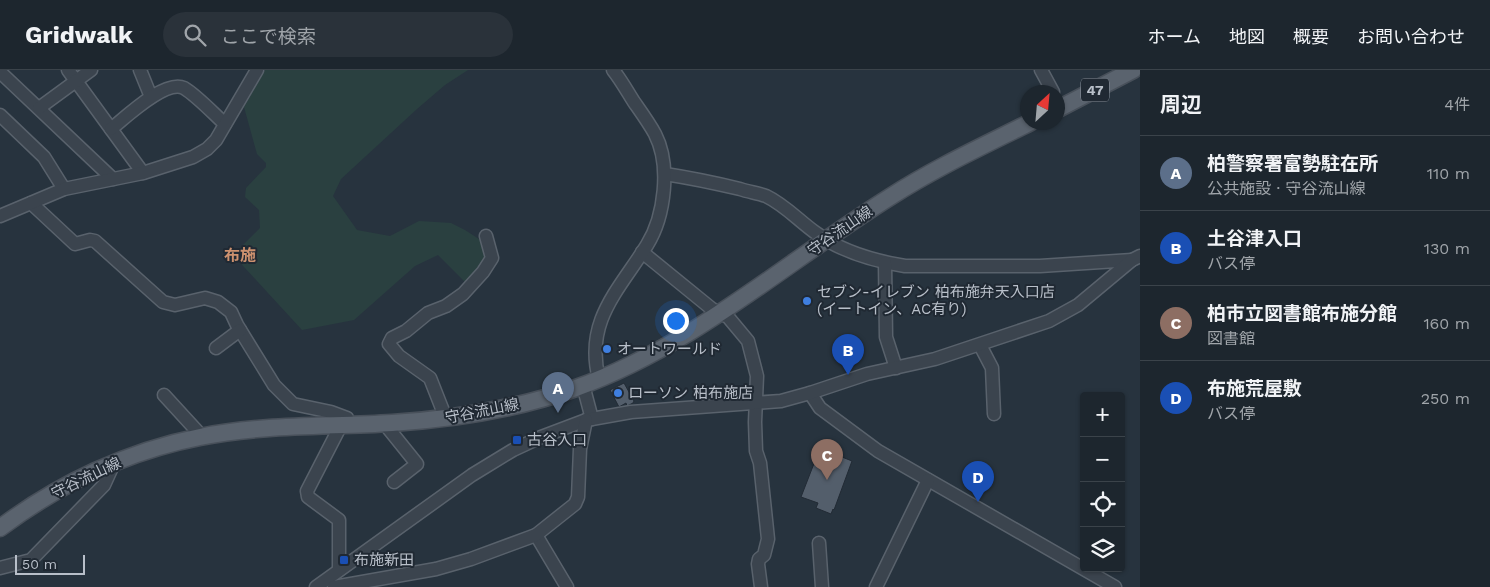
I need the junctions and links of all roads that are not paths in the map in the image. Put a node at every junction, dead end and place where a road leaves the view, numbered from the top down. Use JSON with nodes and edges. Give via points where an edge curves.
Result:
{"nodes":[{"id":1,"x":68,"y":70,"type":"edge"},
{"id":2,"x":91,"y":70,"type":"edge"},
{"id":3,"x":140,"y":70,"type":"edge"},
{"id":4,"x":257,"y":70,"type":"edge"},
{"id":5,"x":613,"y":70,"type":"edge"},
{"id":6,"x":1041,"y":70,"type":"edge"},
{"id":7,"x":1,"y":71,"type":"edge"},
{"id":8,"x":1122,"y":72,"type":"edge"},
{"id":9,"x":76,"y":81,"type":"junction"},
{"id":10,"x":1049,"y":85,"type":"edge"},
{"id":11,"x":151,"y":97,"type":"junction"},
{"id":12,"x":1065,"y":102,"type":"edge"},
{"id":13,"x":39,"y":108,"type":"junction"},
{"id":14,"x":0,"y":115,"type":"edge"},
{"id":15,"x":225,"y":124,"type":"junction"},
{"id":16,"x":1020,"y":127,"type":"edge"},
{"id":17,"x":111,"y":129,"type":"junction"},
{"id":18,"x":142,"y":173,"type":"junction"},
{"id":19,"x":665,"y":174,"type":"junction"},
{"id":20,"x":113,"y":179,"type":"junction"},
{"id":21,"x":64,"y":189,"type":"junction"},
{"id":22,"x":31,"y":203,"type":"junction"},
{"id":23,"x":0,"y":216,"type":"edge"},
{"id":24,"x":486,"y":236,"type":"dead end"},
{"id":25,"x":827,"y":240,"type":"junction"},
{"id":26,"x":642,"y":252,"type":"junction"},
{"id":27,"x":1136,"y":258,"type":"edge"},
{"id":28,"x":886,"y":263,"type":"junction"},
{"id":29,"x":720,"y":313,"type":"junction"},
{"id":30,"x":240,"y":330,"type":"junction"},
{"id":31,"x":980,"y":345,"type":"junction"},
{"id":32,"x":216,"y":348,"type":"dead end"},
{"id":33,"x":896,"y":368,"type":"junction"},
{"id":34,"x":599,"y":380,"type":"junction"},
{"id":35,"x":583,"y":385,"type":"junction"},
{"id":36,"x":810,"y":393,"type":"junction"},
{"id":37,"x":164,"y":395,"type":"dead end"},
{"id":38,"x":756,"y":403,"type":"junction"},
{"id":39,"x":994,"y":414,"type":"dead end"},
{"id":40,"x":444,"y":419,"type":"junction"},
{"id":41,"x":589,"y":420,"type":"junction"},
{"id":42,"x":384,"y":424,"type":"junction"},
{"id":43,"x":344,"y":425,"type":"junction"},
{"id":44,"x":200,"y":437,"type":"junction"},
{"id":45,"x":114,"y":463,"type":"junction"},
{"id":46,"x":928,"y":480,"type":"junction"},
{"id":47,"x":394,"y":482,"type":"dead end"},
{"id":48,"x":0,"y":528,"type":"edge"},
{"id":49,"x":536,"y":535,"type":"junction"},
{"id":50,"x":819,"y":543,"type":"dead end"},
{"id":51,"x":0,"y":568,"type":"edge"},
{"id":52,"x":340,"y":570,"type":"junction"},
{"id":53,"x":374,"y":583,"type":"edge"},
{"id":54,"x":879,"y":586,"type":"edge"},
{"id":55,"x":316,"y":587,"type":"edge"},
{"id":56,"x":334,"y":587,"type":"edge"},
{"id":57,"x":567,"y":587,"type":"edge"},
{"id":58,"x":761,"y":587,"type":"edge"},
{"id":59,"x":822,"y":587,"type":"edge"},
{"id":60,"x":1115,"y":587,"type":"edge"}],
"edges":[{"from":1,"to":9,"type":"street"},
{"from":2,"to":9,"type":"street"},
{"from":3,"to":11,"type":"street"},
{"from":4,"to":15,"type":"street"},
{"from":5,"to":19,"type":"street","via":[[656,135]]},
{"from":6,"to":10,"type":"street"},
{"from":7,"to":13,"type":"street"},
{"from":8,"to":12,"type":"main road","number":"47"},
{"from":9,"to":13,"type":"street"},
{"from":9,"to":17,"type":"street"},
{"from":11,"to":15,"type":"street","via":[[168,88],[181,87]]},
{"from":11,"to":17,"type":"street"},
{"from":13,"to":20,"type":"street"},
{"from":14,"to":21,"type":"street","via":[[44,157]]},
{"from":15,"to":18,"type":"street","via":[[207,149],[193,157]]},
{"from":16,"to":25,"type":"main road","name":"守谷流山線","via":[[904,188]]},
{"from":17,"to":18,"type":"street"},
{"from":18,"to":20,"type":"street"},
{"from":19,"to":25,"type":"street","via":[[766,196]]},
{"from":19,"to":26,"type":"street","via":[[664,197],[651,237]]},
{"from":20,"to":21,"type":"street"},
{"from":21,"to":22,"type":"street"},
{"from":22,"to":23,"type":"street"},
{"from":22,"to":30,"type":"street","via":[[76,244],[95,241],[164,302],[175,305],[205,298],[218,302],[231,312]]},
{"from":24,"to":40,"type":"street","via":[[492,258],[483,272],[463,294],[428,313],[406,332],[392,338],[389,344],[430,378]]},
{"from":25,"to":28,"type":"street","via":[[853,253]]},
{"from":25,"to":29,"type":"main road","name":"守谷流山線"},
{"from":26,"to":29,"type":"street"},
{"from":26,"to":34,"type":"street","via":[[602,316],[595,363]]},
{"from":27,"to":28,"type":"street","via":[[1040,266],[905,266]]},
{"from":27,"to":31,"type":"street","via":[[1078,305],[1049,321]]},
{"from":28,"to":33,"type":"street","via":[[886,337]]},
{"from":29,"to":34,"type":"main road","name":"守谷流山線","via":[[642,360]]},
{"from":29,"to":38,"type":"street","via":[[728,317],[748,341],[757,376]]},
{"from":30,"to":32,"type":"street"},
{"from":30,"to":43,"type":"street","via":[[274,385],[293,404],[347,418]]},
{"from":31,"to":33,"type":"street"},
{"from":31,"to":39,"type":"street","via":[[992,368]]},
{"from":33,"to":36,"type":"street"},
{"from":34,"to":35,"type":"main road","name":"守谷流山線"},
{"from":35,"to":40,"type":"main road","name":"守谷流山線","via":[[491,411]]},
{"from":35,"to":41,"type":"street"},
{"from":36,"to":38,"type":"street"},
{"from":36,"to":46,"type":"street","via":[[820,408],[859,438]]},
{"from":37,"to":44,"type":"street"},
{"from":38,"to":41,"type":"street","via":[[651,410]]},
{"from":38,"to":58,"type":"street","via":[[756,451],[768,539],[758,564]]},
{"from":40,"to":42,"type":"main road","name":"守谷流山線"},
{"from":41,"to":49,"type":"street","via":[[580,449],[575,504]]},
{"from":41,"to":52,"type":"street","via":[[532,440],[492,463]]},
{"from":42,"to":43,"type":"main road","name":"守谷流山線"},
{"from":42,"to":47,"type":"street","via":[[417,464]]},
{"from":43,"to":44,"type":"main road","name":"守谷流山線","via":[[263,429]]},
{"from":43,"to":52,"type":"street","via":[[307,491],[308,497],[339,520]]},
{"from":44,"to":45,"type":"main road","name":"守谷流山線"},
{"from":45,"to":48,"type":"main road","name":"守谷流山線","via":[[55,492]]},
{"from":45,"to":51,"type":"street","via":[[104,485],[32,560]]},
{"from":46,"to":54,"type":"street"},
{"from":46,"to":60,"type":"street"},
{"from":49,"to":53,"type":"street","via":[[470,559]]},
{"from":49,"to":57,"type":"street"},
{"from":50,"to":59,"type":"street"},
{"from":52,"to":55,"type":"street"},
{"from":53,"to":56,"type":"street"}]}
